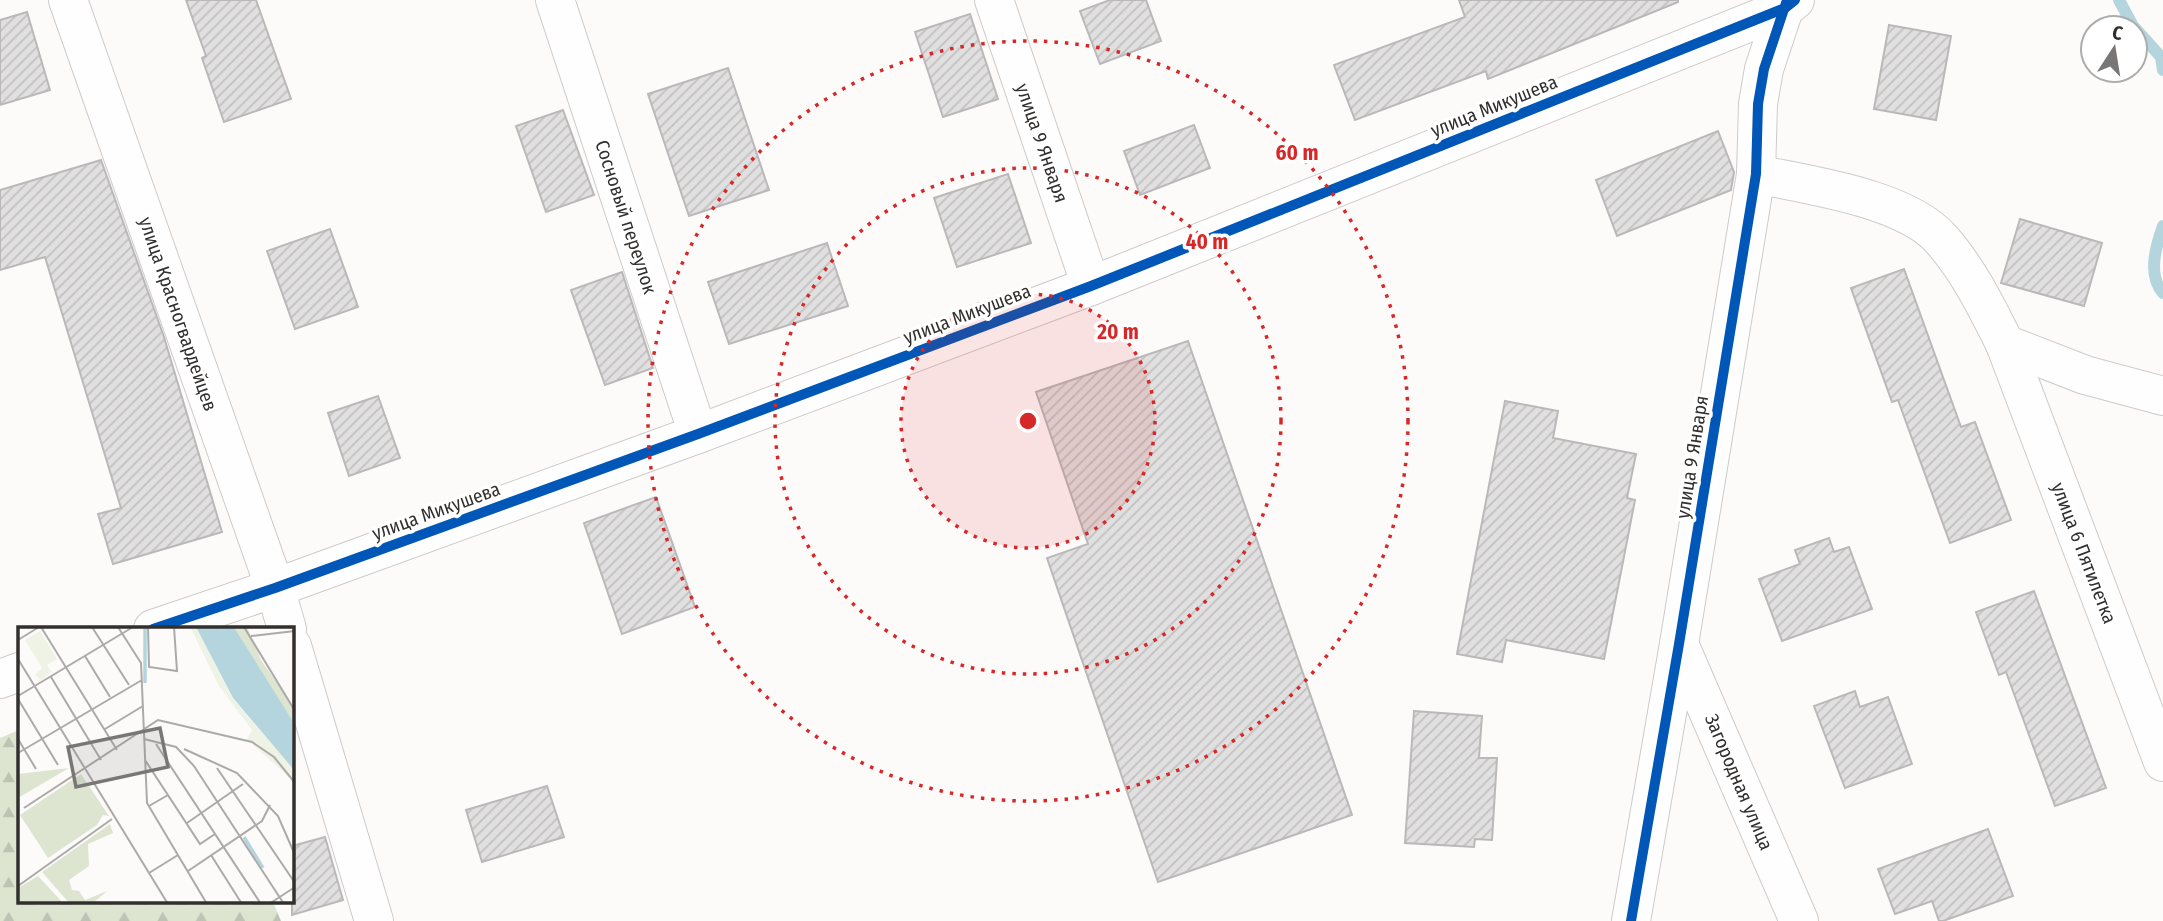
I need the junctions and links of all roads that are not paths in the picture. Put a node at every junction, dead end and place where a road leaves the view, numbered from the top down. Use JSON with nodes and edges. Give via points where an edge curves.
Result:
{"nodes":[{"id":1,"x":68,"y":0,"type":"edge"},
{"id":2,"x":555,"y":0,"type":"edge"},
{"id":3,"x":994,"y":0,"type":"edge"},
{"id":4,"x":1789,"y":3,"type":"edge"},
{"id":5,"x":1756,"y":174,"type":"junction"},
{"id":6,"x":1091,"y":286,"type":"junction"},
{"id":7,"x":2005,"y":344,"type":"junction"},
{"id":8,"x":2163,"y":396,"type":"edge"},
{"id":9,"x":698,"y":434,"type":"junction"},
{"id":10,"x":275,"y":588,"type":"junction"},
{"id":11,"x":159,"y":627,"type":"edge"},
{"id":12,"x":286,"y":627,"type":"edge"},
{"id":13,"x":1679,"y":644,"type":"junction"},
{"id":14,"x":294,"y":653,"type":"edge"},
{"id":15,"x":18,"y":672,"type":"edge"},
{"id":16,"x":0,"y":678,"type":"edge"},
{"id":17,"x":2163,"y":762,"type":"edge"},
{"id":18,"x":374,"y":921,"type":"edge"},
{"id":19,"x":1630,"y":921,"type":"edge"},
{"id":20,"x":1799,"y":921,"type":"edge"}],
"edges":[{"from":1,"to":10,"type":"street","name":"улица Красногвардейцев"},
{"from":2,"to":9,"type":"street","name":"Сосновый переулок"},
{"from":3,"to":6,"type":"street","name":"улица 9 Января"},
{"from":4,"to":5,"type":"street","name":"улица 9 Января","via":[[1764,69]]},
{"from":4,"to":6,"type":"street","name":"улица Микушева"},
{"from":5,"to":7,"type":"street","name":"улица 6 Пятилетка","via":[[1861,197],[1922,223],[1940,237],[1960,264]]},
{"from":5,"to":13,"type":"street","name":"улица 9 Января"},
{"from":6,"to":9,"type":"street","name":"улица Микушева"},
{"from":7,"to":8,"type":"street","via":[[2085,375]]},
{"from":7,"to":17,"type":"street","name":"улица 6 Пятилетка"},
{"from":9,"to":10,"type":"street","name":"улица Микушева"},
{"from":10,"to":11,"type":"street","name":"улица Микушева"},
{"from":10,"to":12,"type":"street","name":"улица Красногвардейцев"},
{"from":13,"to":19,"type":"street","name":"улица 9 Января"},
{"from":13,"to":20,"type":"street","name":"Загородная улица"},
{"from":14,"to":18,"type":"street"},
{"from":15,"to":16,"type":"street"}]}
